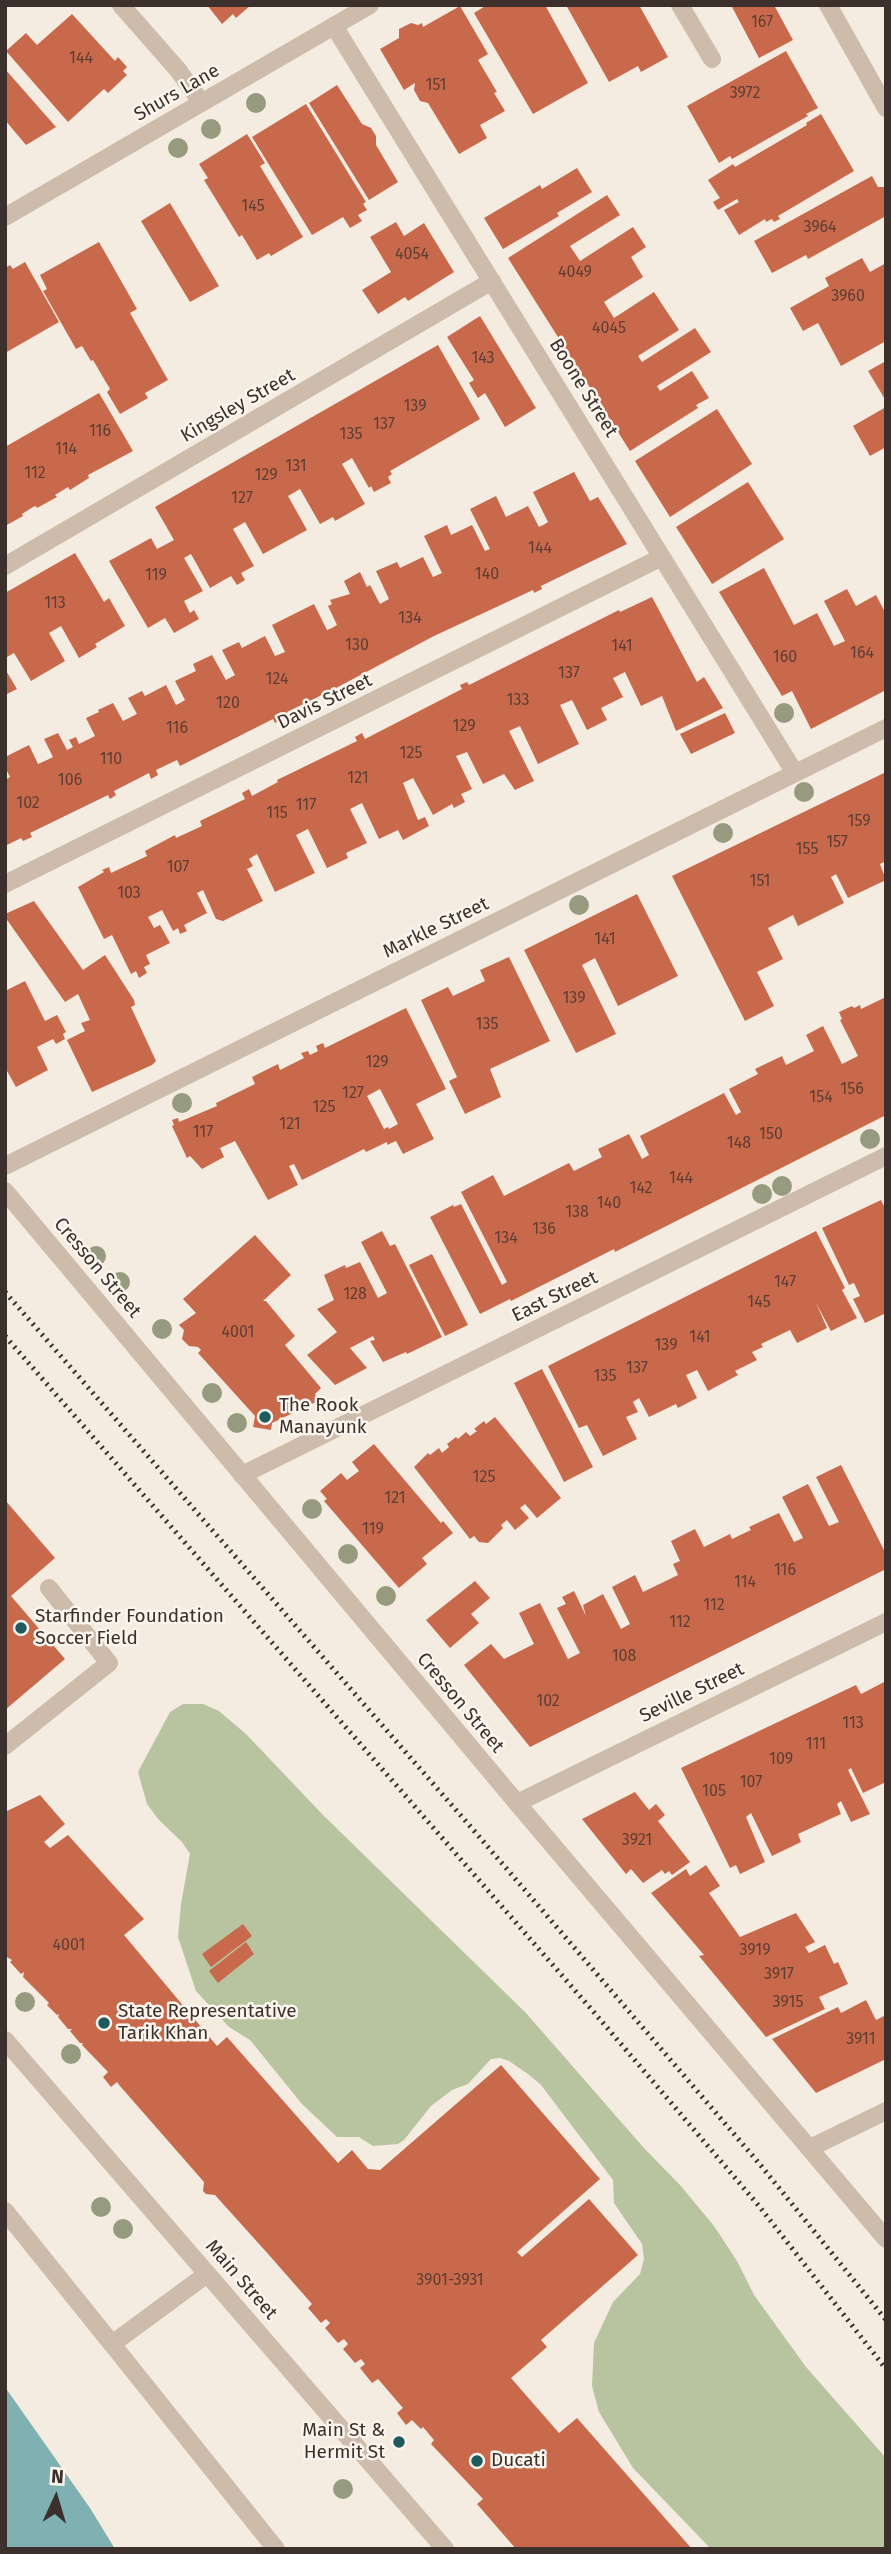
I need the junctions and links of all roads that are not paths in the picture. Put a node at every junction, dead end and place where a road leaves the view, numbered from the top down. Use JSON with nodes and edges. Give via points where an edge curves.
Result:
{"nodes":[{"id":1,"x":121,"y":5,"type":"edge"},
{"id":2,"x":370,"y":5,"type":"edge"},
{"id":3,"x":680,"y":5,"type":"edge"},
{"id":4,"x":828,"y":5,"type":"edge"},
{"id":5,"x":334,"y":26,"type":"junction"},
{"id":6,"x":712,"y":59,"type":"dead end"},
{"id":7,"x":201,"y":102,"type":"junction"},
{"id":8,"x":886,"y":108,"type":"edge"},
{"id":9,"x":5,"y":217,"type":"edge"},
{"id":10,"x":492,"y":281,"type":"junction"},
{"id":11,"x":662,"y":557,"type":"junction"},
{"id":12,"x":5,"y":566,"type":"edge"},
{"id":13,"x":886,"y":728,"type":"edge"},
{"id":14,"x":795,"y":773,"type":"junction"},
{"id":15,"x":5,"y":884,"type":"edge"},
{"id":16,"x":886,"y":1156,"type":"edge"},
{"id":17,"x":5,"y":1167,"type":"edge"},
{"id":18,"x":5,"y":1191,"type":"edge"},
{"id":19,"x":242,"y":1475,"type":"junction"},
{"id":20,"x":49,"y":1588,"type":"dead end"},
{"id":21,"x":886,"y":1622,"type":"edge"},
{"id":22,"x":5,"y":1746,"type":"edge"},
{"id":23,"x":517,"y":1803,"type":"junction"},
{"id":24,"x":5,"y":2040,"type":"edge"},
{"id":25,"x":886,"y":2111,"type":"edge"},
{"id":26,"x":810,"y":2148,"type":"junction"},
{"id":27,"x":5,"y":2211,"type":"edge"},
{"id":28,"x":886,"y":2239,"type":"edge"},
{"id":29,"x":207,"y":2274,"type":"junction"},
{"id":30,"x":112,"y":2344,"type":"junction"},
{"id":31,"x":276,"y":2549,"type":"edge"},
{"id":32,"x":445,"y":2549,"type":"edge"}],
"edges":[{"from":1,"to":7,"type":"street"},
{"from":2,"to":5,"type":"street","name":"Shurs Lane"},
{"from":3,"to":6,"type":"street"},
{"from":4,"to":8,"type":"street"},
{"from":5,"to":7,"type":"street","name":"Shurs Lane"},
{"from":5,"to":10,"type":"street","name":"Boone Street"},
{"from":7,"to":9,"type":"street","name":"Shurs Lane"},
{"from":10,"to":11,"type":"street","name":"Boone Street"},
{"from":10,"to":12,"type":"street","name":"Kingsley Street"},
{"from":11,"to":14,"type":"street","name":"Boone Street"},
{"from":11,"to":15,"type":"street","name":"Davis Street"},
{"from":13,"to":14,"type":"street","name":"Markle Street"},
{"from":14,"to":17,"type":"street","name":"Markle Street"},
{"from":16,"to":19,"type":"street","name":"East Street"},
{"from":18,"to":19,"type":"street","name":"Cresson Street"},
{"from":19,"to":23,"type":"street","name":"Cresson Street"},
{"from":20,"to":22,"type":"street","via":[[109,1663]]},
{"from":21,"to":23,"type":"street","name":"Seville Street"},
{"from":23,"to":26,"type":"street","name":"Cresson Street"},
{"from":24,"to":29,"type":"street","name":"Main Street"},
{"from":25,"to":26,"type":"street"},
{"from":26,"to":28,"type":"street","name":"Cresson Street"},
{"from":27,"to":30,"type":"street"},
{"from":29,"to":30,"type":"street"},
{"from":29,"to":32,"type":"street","name":"Main Street"},
{"from":30,"to":31,"type":"street"}]}
